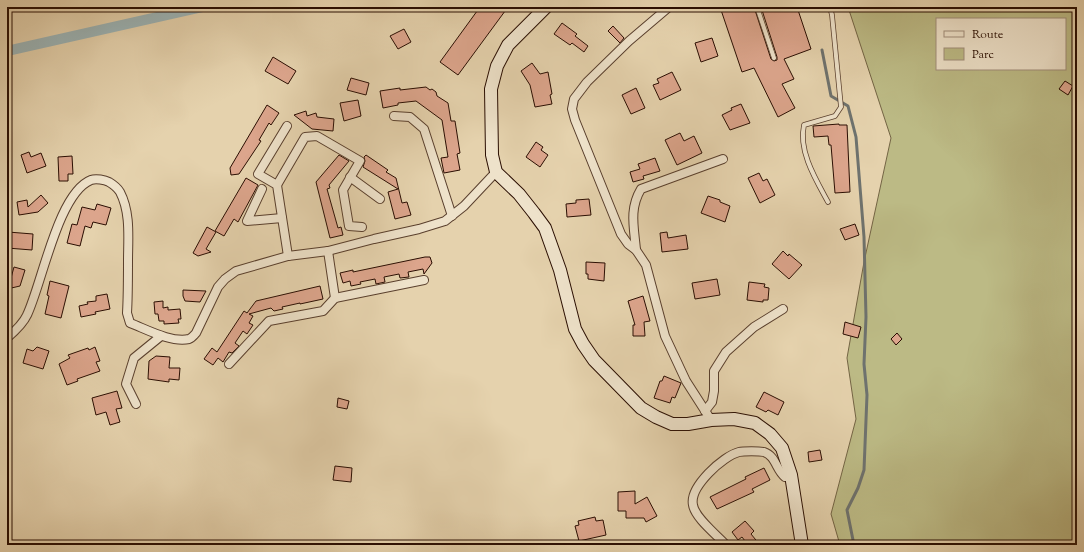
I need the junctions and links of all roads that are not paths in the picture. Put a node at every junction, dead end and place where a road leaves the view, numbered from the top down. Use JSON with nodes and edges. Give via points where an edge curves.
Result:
{"nodes":[{"id":1,"x":546,"y":7,"type":"edge"},
{"id":2,"x":669,"y":7,"type":"edge"},
{"id":3,"x":757,"y":7,"type":"edge"},
{"id":4,"x":830,"y":7,"type":"edge"},
{"id":5,"x":774,"y":58,"type":"dead end"},
{"id":6,"x":394,"y":116,"type":"dead end"},
{"id":7,"x":287,"y":126,"type":"dead end"},
{"id":8,"x":723,"y":159,"type":"dead end"},
{"id":9,"x":496,"y":172,"type":"junction"},
{"id":10,"x":350,"y":177,"type":"junction"},
{"id":11,"x":277,"y":185,"type":"junction"},
{"id":12,"x":262,"y":189,"type":"dead end"},
{"id":13,"x":380,"y":199,"type":"dead end"},
{"id":14,"x":828,"y":202,"type":"dead end"},
{"id":15,"x":452,"y":216,"type":"junction"},
{"id":16,"x":282,"y":218,"type":"junction"},
{"id":17,"x":362,"y":227,"type":"dead end"},
{"id":18,"x":636,"y":250,"type":"junction"},
{"id":19,"x":328,"y":251,"type":"junction"},
{"id":20,"x":288,"y":256,"type":"junction"},
{"id":21,"x":424,"y":280,"type":"dead end"},
{"id":22,"x":335,"y":298,"type":"junction"},
{"id":23,"x":783,"y":310,"type":"dead end"},
{"id":24,"x":161,"y":336,"type":"junction"},
{"id":25,"x":7,"y":338,"type":"edge"},
{"id":26,"x":229,"y":364,"type":"dead end"},
{"id":27,"x":136,"y":404,"type":"dead end"},
{"id":28,"x":708,"y":416,"type":"junction"},
{"id":29,"x":791,"y":475,"type":"junction"},
{"id":30,"x":726,"y":545,"type":"edge"},
{"id":31,"x":802,"y":545,"type":"edge"}],
"edges":[{"from":1,"to":9,"type":"street","via":[[508,45],[497,66],[491,89],[492,156]]},
{"from":2,"to":18,"type":"street","via":[[587,82],[574,99],[572,110],[621,234]]},
{"from":3,"to":5,"type":"lane"},
{"from":4,"to":14,"type":"lane","via":[[840,107],[835,116],[804,125],[802,134],[810,169]]},
{"from":6,"to":15,"type":"street","via":[[410,117],[424,129]]},
{"from":7,"to":11,"type":"street","via":[[258,174]]},
{"from":8,"to":18,"type":"street","via":[[641,188],[636,198],[633,216]]},
{"from":9,"to":15,"type":"street"},
{"from":9,"to":28,"type":"street","via":[[519,194],[545,228],[560,270],[575,329],[594,360],[641,408],[656,418],[672,424],[688,424]]},
{"from":10,"to":11,"type":"street","via":[[360,161],[317,136],[305,137]]},
{"from":10,"to":13,"type":"street"},
{"from":10,"to":17,"type":"street","via":[[343,190],[349,226]]},
{"from":11,"to":16,"type":"street"},
{"from":12,"to":16,"type":"street","via":[[247,221]]},
{"from":15,"to":19,"type":"street","via":[[446,221],[419,230]]},
{"from":16,"to":20,"type":"street"},
{"from":18,"to":28,"type":"street","via":[[646,265],[666,336],[686,381]]},
{"from":19,"to":20,"type":"street"},
{"from":19,"to":22,"type":"street"},
{"from":20,"to":24,"type":"street","via":[[236,271],[225,278],[196,333],[190,338]]},
{"from":21,"to":22,"type":"street"},
{"from":22,"to":26,"type":"street","via":[[323,311],[269,321]]},
{"from":23,"to":28,"type":"street","via":[[754,327],[726,352],[714,371],[714,391]]},
{"from":24,"to":25,"type":"street","via":[[130,323],[127,313],[128,226],[124,205],[120,192],[114,185],[93,179],[76,193],[63,214],[26,316]]},
{"from":24,"to":27,"type":"street","via":[[134,358],[126,384]]},
{"from":28,"to":29,"type":"street","via":[[755,423],[770,434],[782,448]]},
{"from":29,"to":30,"type":"street","via":[[785,477],[779,473],[775,459],[764,452],[739,452],[719,463],[694,493],[692,504],[696,514]]},
{"from":29,"to":31,"type":"street"}]}
